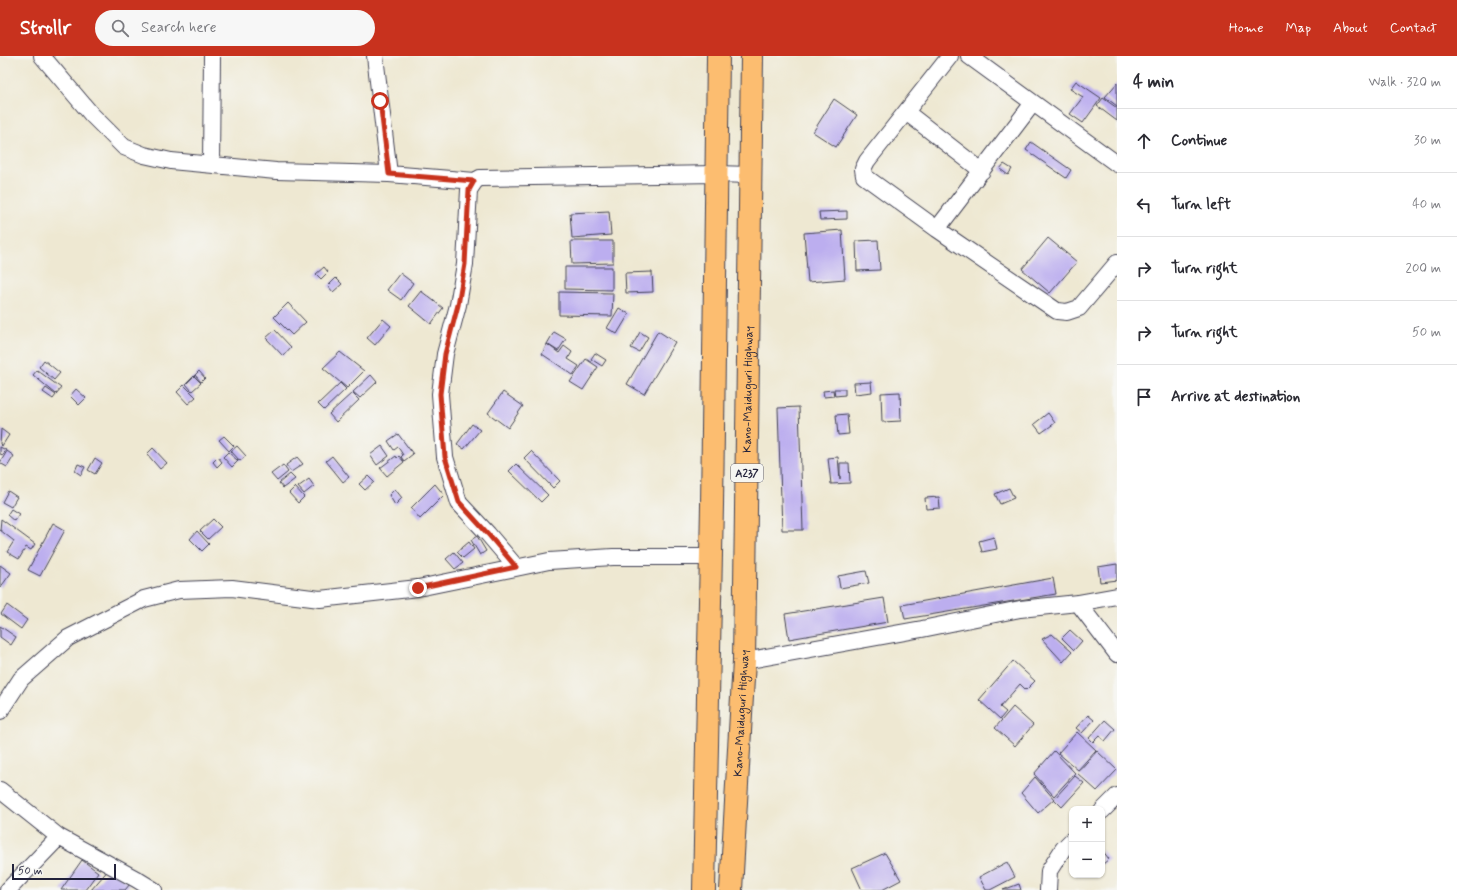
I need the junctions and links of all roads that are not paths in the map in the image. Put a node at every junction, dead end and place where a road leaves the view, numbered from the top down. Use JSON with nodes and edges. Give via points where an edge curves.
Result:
{"nodes":[{"id":1,"x":42,"y":56,"type":"edge"},
{"id":2,"x":212,"y":56,"type":"edge"},
{"id":3,"x":375,"y":56,"type":"edge"},
{"id":4,"x":718,"y":56,"type":"edge"},
{"id":5,"x":752,"y":56,"type":"edge"},
{"id":6,"x":950,"y":56,"type":"edge"},
{"id":7,"x":969,"y":56,"type":"edge"},
{"id":8,"x":1033,"y":103,"type":"junction"},
{"id":9,"x":906,"y":112,"type":"junction"},
{"id":10,"x":1114,"y":156,"type":"edge"},
{"id":11,"x":211,"y":164,"type":"junction"},
{"id":12,"x":982,"y":171,"type":"junction"},
{"id":13,"x":389,"y":174,"type":"junction"},
{"id":14,"x":716,"y":174,"type":"junction"},
{"id":15,"x":751,"y":175,"type":"junction"},
{"id":16,"x":474,"y":181,"type":"junction"},
{"id":17,"x":937,"y":229,"type":"junction"},
{"id":18,"x":1117,"y":263,"type":"edge"},
{"id":19,"x":710,"y":557,"type":"junction"},
{"id":20,"x":516,"y":567,"type":"junction"},
{"id":21,"x":1117,"y":596,"type":"edge"},
{"id":22,"x":1078,"y":603,"type":"junction"},
{"id":23,"x":1117,"y":654,"type":"edge"},
{"id":24,"x":744,"y":661,"type":"junction"},
{"id":25,"x":0,"y":711,"type":"edge"},
{"id":26,"x":0,"y":790,"type":"edge"},
{"id":27,"x":1117,"y":796,"type":"edge"},
{"id":28,"x":1105,"y":808,"type":"edge"},
{"id":29,"x":59,"y":837,"type":"junction"},
{"id":30,"x":1070,"y":842,"type":"edge"},
{"id":31,"x":8,"y":890,"type":"edge"},
{"id":32,"x":154,"y":890,"type":"edge"},
{"id":33,"x":704,"y":890,"type":"edge"},
{"id":34,"x":731,"y":890,"type":"edge"},
{"id":35,"x":1048,"y":890,"type":"edge"}],
"edges":[{"from":1,"to":11,"type":"street","via":[[92,115],[124,147],[171,161]]},
{"from":2,"to":11,"type":"street"},
{"from":3,"to":13,"type":"street"},
{"from":4,"to":14,"type":"highway"},
{"from":5,"to":15,"type":"highway","name":"Kano-Maiduguri Highway","number":"A237"},
{"from":6,"to":9,"type":"street"},
{"from":7,"to":8,"type":"street"},
{"from":8,"to":10,"type":"street"},
{"from":8,"to":12,"type":"street"},
{"from":9,"to":12,"type":"street"},
{"from":9,"to":17,"type":"street","via":[[867,161],[863,169],[864,176]]},
{"from":11,"to":13,"type":"street","via":[[276,171]]},
{"from":12,"to":17,"type":"street"},
{"from":13,"to":16,"type":"street"},
{"from":14,"to":15,"type":"street"},
{"from":14,"to":16,"type":"street","via":[[480,178]]},
{"from":14,"to":19,"type":"highway"},
{"from":15,"to":24,"type":"highway","name":"Kano-Maiduguri Highway","number":"A237"},
{"from":16,"to":20,"type":"street","via":[[469,190],[465,264],[458,305],[445,354],[440,394],[445,457],[459,502]]},
{"from":17,"to":18,"type":"street","via":[[1057,311],[1067,312],[1079,308]]},
{"from":19,"to":20,"type":"street","via":[[613,556],[549,561]]},
{"from":19,"to":33,"type":"highway"},
{"from":20,"to":25,"type":"street","via":[[418,588],[320,599],[232,588],[179,590],[144,599],[68,638],[21,679]]},
{"from":21,"to":22,"type":"street"},
{"from":22,"to":23,"type":"street"},
{"from":22,"to":24,"type":"street","via":[[1020,609]]},
{"from":24,"to":34,"type":"highway","name":"Kano-Maiduguri Highway","number":"A237"},
{"from":26,"to":29,"type":"street"},
{"from":27,"to":28,"type":"street"},
{"from":29,"to":31,"type":"street"},
{"from":29,"to":32,"type":"street"},
{"from":30,"to":35,"type":"street","via":[[1049,871]]}]}
